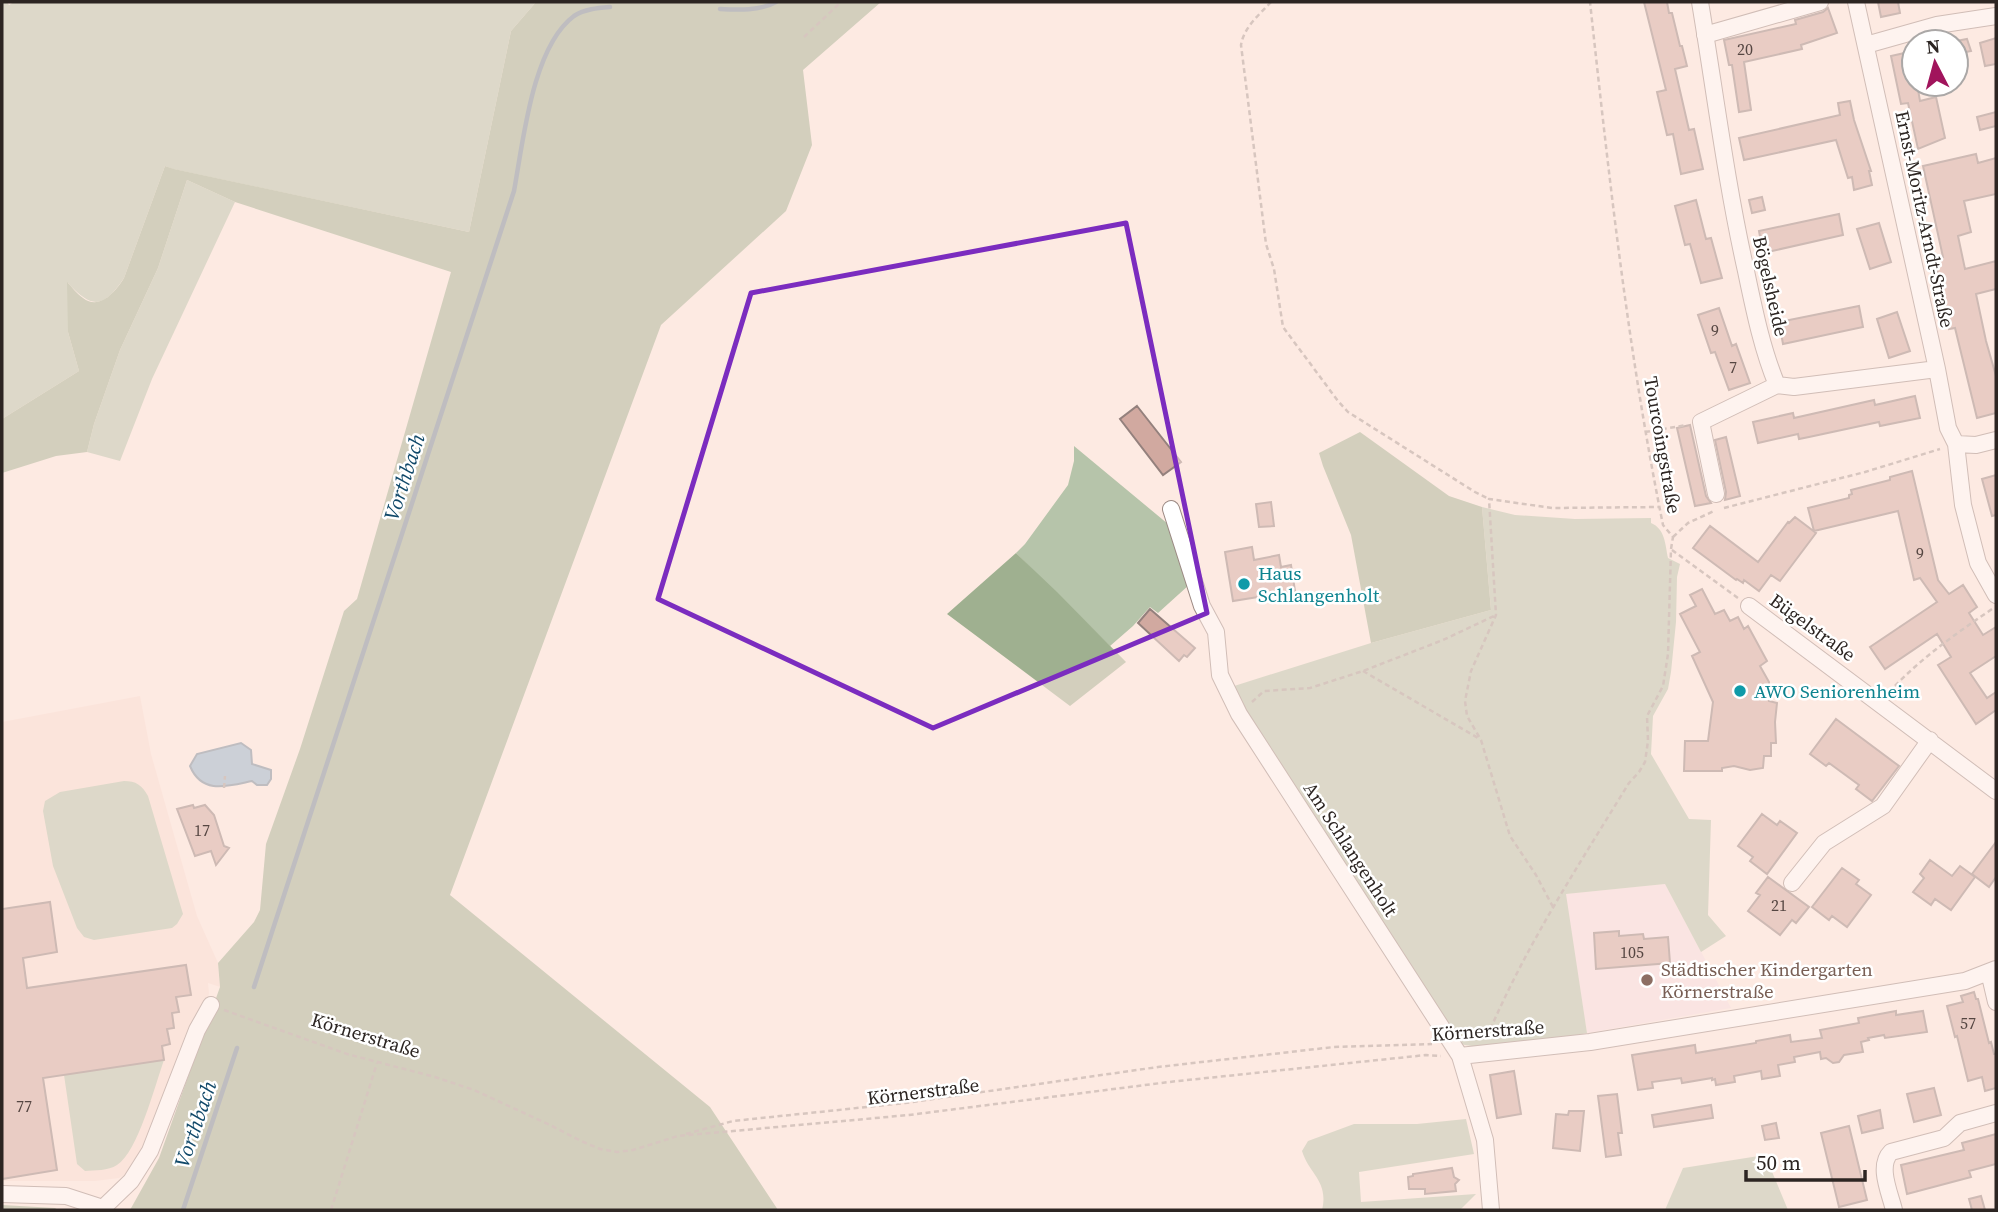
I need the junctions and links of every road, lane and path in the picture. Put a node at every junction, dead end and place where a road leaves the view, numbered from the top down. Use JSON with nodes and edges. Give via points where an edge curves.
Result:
{"nodes":[{"id":1,"x":841,"y":2,"type":"edge"},
{"id":2,"x":1271,"y":2,"type":"edge"},
{"id":3,"x":1591,"y":2,"type":"edge"},
{"id":4,"x":1700,"y":2,"type":"edge"},
{"id":5,"x":1820,"y":2,"type":"edge"},
{"id":6,"x":1856,"y":2,"type":"edge"},
{"id":7,"x":1996,"y":16,"type":"edge"},
{"id":8,"x":1706,"y":35,"type":"junction"},
{"id":9,"x":804,"y":37,"type":"dead end"},
{"id":10,"x":1866,"y":45,"type":"junction"},
{"id":11,"x":1937,"y":369,"type":"junction"},
{"id":12,"x":1777,"y":385,"type":"junction"},
{"id":13,"x":1701,"y":422,"type":"junction"},
{"id":14,"x":1645,"y":432,"type":"junction"},
{"id":15,"x":1996,"y":440,"type":"edge"},
{"id":16,"x":1956,"y":444,"type":"junction"},
{"id":17,"x":1716,"y":494,"type":"dead end"},
{"id":18,"x":1489,"y":499,"type":"junction"},
{"id":19,"x":1659,"y":508,"type":"junction"},
{"id":20,"x":1171,"y":509,"type":"dead end"},
{"id":21,"x":1673,"y":537,"type":"junction"},
{"id":22,"x":1671,"y":550,"type":"junction"},
{"id":23,"x":1996,"y":595,"type":"edge"},
{"id":24,"x":1749,"y":606,"type":"joint"},
{"id":25,"x":1996,"y":607,"type":"edge"},
{"id":26,"x":1496,"y":615,"type":"junction"},
{"id":27,"x":1363,"y":671,"type":"junction"},
{"id":28,"x":1879,"y":702,"type":"junction"},
{"id":29,"x":1239,"y":714,"type":"junction"},
{"id":30,"x":1481,"y":740,"type":"junction"},
{"id":31,"x":1930,"y":740,"type":"junction"},
{"id":32,"x":225,"y":776,"type":"dead end"},
{"id":33,"x":224,"y":788,"type":"dead end"},
{"id":34,"x":1996,"y":791,"type":"edge"},
{"id":35,"x":1792,"y":883,"type":"dead end"},
{"id":36,"x":1553,"y":906,"type":"junction"},
{"id":37,"x":1992,"y":971,"type":"edge"},
{"id":38,"x":1996,"y":1002,"type":"edge"},
{"id":39,"x":211,"y":1005,"type":"joint"},
{"id":40,"x":1435,"y":1044,"type":"dead end"},
{"id":41,"x":1481,"y":1054,"type":"junction"},
{"id":42,"x":1460,"y":1056,"type":"junction"},
{"id":43,"x":377,"y":1062,"type":"junction"},
{"id":44,"x":1996,"y":1113,"type":"edge"},
{"id":45,"x":678,"y":1136,"type":"junction"},
{"id":46,"x":2,"y":1194,"type":"edge"},
{"id":47,"x":331,"y":1210,"type":"edge"},
{"id":48,"x":1491,"y":1210,"type":"edge"},
{"id":49,"x":1894,"y":1210,"type":"edge"}],
"edges":[{"from":1,"to":9,"type":"path"},
{"from":2,"to":18,"type":"path","via":[[1247,29],[1241,46],[1266,244],[1283,327],[1348,412]]},
{"from":3,"to":14,"type":"path","name":"Tourcoingstraße","via":[[1609,185]]},
{"from":4,"to":8,"type":"street","name":"Bögelsheide"},
{"from":5,"to":8,"type":"street"},
{"from":6,"to":10,"type":"street","name":"Ernst-Moritz-Arndt-Straße"},
{"from":7,"to":10,"type":"street","via":[[1937,24]]},
{"from":8,"to":12,"type":"street","name":"Bögelsheide","via":[[1737,231]]},
{"from":10,"to":11,"type":"street","name":"Ernst-Moritz-Arndt-Straße"},
{"from":11,"to":12,"type":"street","via":[[1794,387]]},
{"from":11,"to":16,"type":"street","name":"Ernst-Moritz-Arndt-Straße","via":[[1948,428]]},
{"from":12,"to":13,"type":"street"},
{"from":13,"to":14,"type":"path"},
{"from":13,"to":17,"type":"street"},
{"from":14,"to":19,"type":"path","name":"Tourcoingstraße"},
{"from":15,"to":16,"type":"street"},
{"from":16,"to":21,"type":"path","via":[[1706,513]]},
{"from":16,"to":23,"type":"street","name":"Ernst-Moritz-Arndt-Straße","via":[[1963,505],[1978,563]]},
{"from":18,"to":19,"type":"path","via":[[1552,508]]},
{"from":18,"to":26,"type":"path"},
{"from":19,"to":21,"type":"path","name":"Tourcoingstraße","via":[[1662,525]]},
{"from":20,"to":29,"type":"street","name":"Am Schlangenholt","via":[[1202,606],[1216,632],[1220,675]]},
{"from":21,"to":22,"type":"path","name":"Tourcoingstraße"},
{"from":22,"to":24,"type":"path","name":"Bügelstraße"},
{"from":22,"to":36,"type":"path","name":"Tourcoingstraße","via":[[1668,654],[1662,686],[1647,716],[1645,762]]},
{"from":24,"to":28,"type":"street","name":"Bügelstraße"},
{"from":25,"to":28,"type":"path","via":[[1912,667]]},
{"from":26,"to":27,"type":"path"},
{"from":26,"to":30,"type":"path","via":[[1471,671],[1465,701],[1467,716]]},
{"from":27,"to":29,"type":"path","via":[[1310,688],[1264,691]]},
{"from":27,"to":30,"type":"path"},
{"from":28,"to":31,"type":"street","name":"Bügelstraße"},
{"from":29,"to":42,"type":"street","name":"Am Schlangenholt"},
{"from":30,"to":36,"type":"path","via":[[1510,836]]},
{"from":31,"to":34,"type":"street","name":"Bügelstraße"},
{"from":31,"to":35,"type":"street","via":[[1883,806],[1824,843]]},
{"from":32,"to":33,"type":"path"},
{"from":36,"to":41,"type":"path","name":"Tourcoingstraße","via":[[1506,992]]},
{"from":37,"to":38,"type":"street"},
{"from":37,"to":41,"type":"street","name":"Körnerstraße","via":[[1965,981],[1590,1042]]},
{"from":39,"to":43,"type":"path","name":"Körnerstraße"},
{"from":39,"to":46,"type":"street","via":[[150,1151],[131,1181],[103,1208],[66,1196]]},
{"from":40,"to":45,"type":"path","via":[[1334,1047],[1158,1068],[733,1121]]},
{"from":41,"to":42,"type":"street","name":"Körnerstraße"},
{"from":42,"to":45,"type":"path","name":"Körnerstraße","via":[[1426,1055],[909,1115]]},
{"from":42,"to":48,"type":"street","name":"Am Schlangenholt","via":[[1485,1140]]},
{"from":43,"to":45,"type":"path","name":"Körnerstraße","via":[[474,1090],[600,1149],[632,1150]]},
{"from":43,"to":47,"type":"path"},
{"from":44,"to":49,"type":"street","via":[[1960,1123],[1944,1138],[1891,1152],[1884,1169]]}]}
